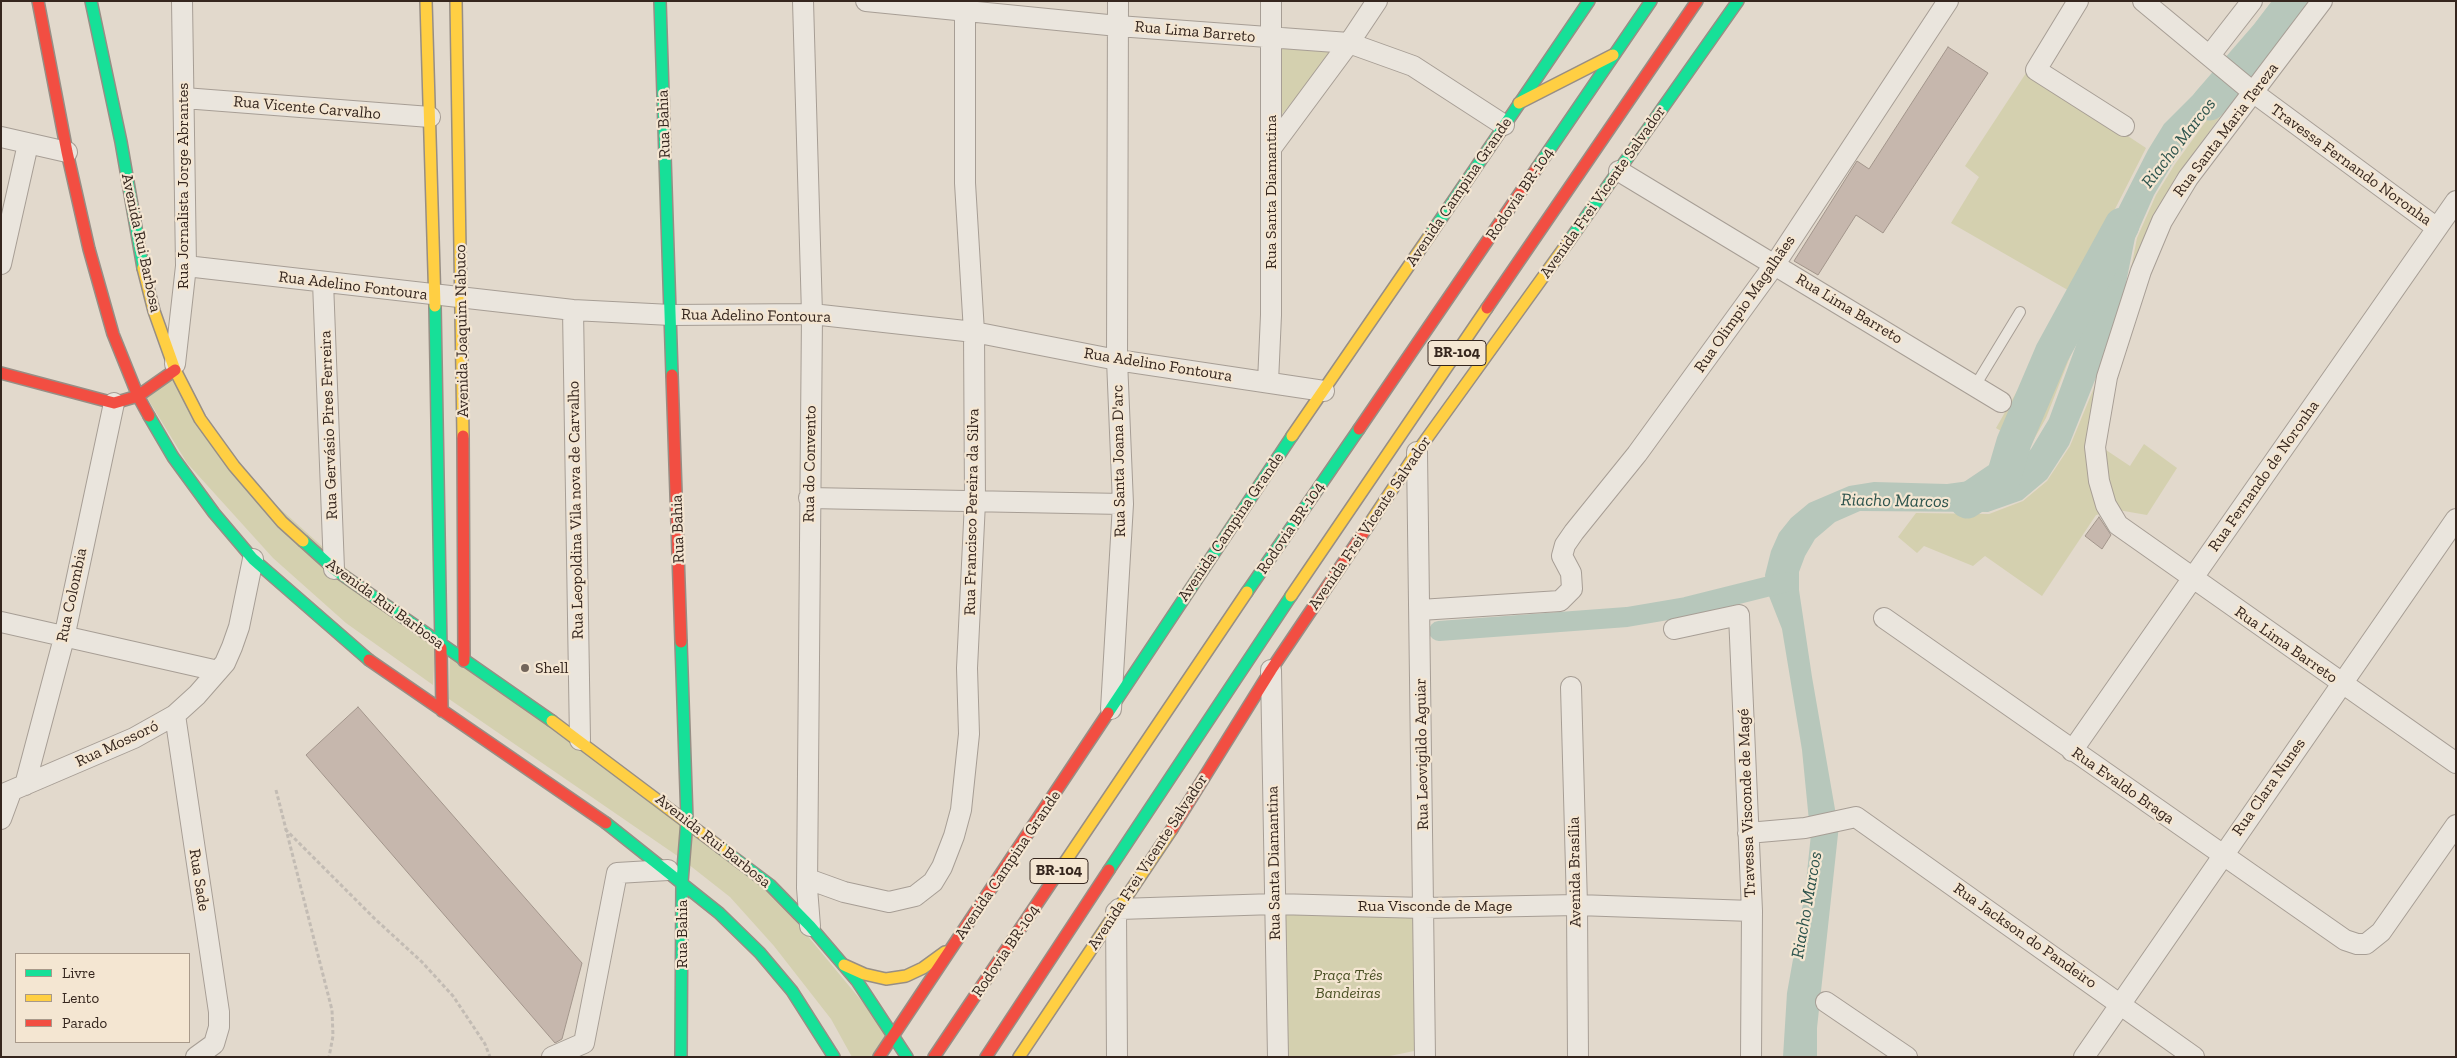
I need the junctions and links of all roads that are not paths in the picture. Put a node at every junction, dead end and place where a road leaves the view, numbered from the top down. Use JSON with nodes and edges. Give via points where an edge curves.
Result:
{"nodes":[{"id":1,"x":38,"y":1,"type":"edge"},
{"id":2,"x":91,"y":1,"type":"edge"},
{"id":3,"x":182,"y":1,"type":"edge"},
{"id":4,"x":426,"y":1,"type":"edge"},
{"id":5,"x":456,"y":1,"type":"edge"},
{"id":6,"x":660,"y":1,"type":"edge"},
{"id":7,"x":803,"y":1,"type":"edge"},
{"id":8,"x":866,"y":1,"type":"edge"},
{"id":9,"x":1118,"y":1,"type":"edge"},
{"id":10,"x":1271,"y":1,"type":"edge"},
{"id":11,"x":1377,"y":1,"type":"edge"},
{"id":12,"x":1589,"y":1,"type":"edge"},
{"id":13,"x":1651,"y":1,"type":"edge"},
{"id":14,"x":1697,"y":1,"type":"edge"},
{"id":15,"x":1738,"y":1,"type":"edge"},
{"id":16,"x":1948,"y":1,"type":"edge"},
{"id":17,"x":2078,"y":1,"type":"edge"},
{"id":18,"x":2143,"y":1,"type":"edge"},
{"id":19,"x":2252,"y":1,"type":"edge"},
{"id":20,"x":2322,"y":1,"type":"edge"},
{"id":21,"x":965,"y":6,"type":"edge"},
{"id":22,"x":1118,"y":26,"type":"junction"},
{"id":23,"x":1270,"y":38,"type":"junction"},
{"id":24,"x":1349,"y":43,"type":"junction"},
{"id":25,"x":1614,"y":55,"type":"junction"},
{"id":26,"x":2210,"y":55,"type":"junction"},
{"id":27,"x":2247,"y":88,"type":"junction"},
{"id":28,"x":184,"y":98,"type":"junction"},
{"id":29,"x":1519,"y":103,"type":"junction"},
{"id":30,"x":430,"y":117,"type":"junction"},
{"id":31,"x":1504,"y":125,"type":"junction"},
{"id":32,"x":2124,"y":126,"type":"dead end"},
{"id":33,"x":1,"y":137,"type":"edge"},
{"id":34,"x":28,"y":144,"type":"junction"},
{"id":35,"x":1272,"y":147,"type":"junction"},
{"id":36,"x":67,"y":152,"type":"junction"},
{"id":37,"x":1620,"y":171,"type":"junction"},
{"id":38,"x":2454,"y":207,"type":"edge"},
{"id":39,"x":2437,"y":228,"type":"junction"},
{"id":40,"x":1,"y":264,"type":"edge"},
{"id":41,"x":1775,"y":264,"type":"junction"},
{"id":42,"x":186,"y":266,"type":"junction"},
{"id":43,"x":323,"y":282,"type":"junction"},
{"id":44,"x":435,"y":296,"type":"junction"},
{"id":45,"x":462,"y":298,"type":"junction"},
{"id":46,"x":573,"y":310,"type":"junction"},
{"id":47,"x":2020,"y":312,"type":"dead end"},
{"id":48,"x":812,"y":314,"type":"junction"},
{"id":49,"x":671,"y":315,"type":"junction"},
{"id":50,"x":974,"y":332,"type":"junction"},
{"id":51,"x":1117,"y":360,"type":"junction"},
{"id":52,"x":174,"y":370,"type":"junction"},
{"id":53,"x":1,"y":373,"type":"edge"},
{"id":54,"x":1268,"y":382,"type":"junction"},
{"id":55,"x":1975,"y":386,"type":"junction"},
{"id":56,"x":1324,"y":391,"type":"junction"},
{"id":57,"x":138,"y":396,"type":"junction"},
{"id":58,"x":2001,"y":402,"type":"dead end"},
{"id":59,"x":114,"y":403,"type":"junction"},
{"id":60,"x":1417,"y":452,"type":"junction"},
{"id":61,"x":809,"y":498,"type":"junction"},
{"id":62,"x":975,"y":502,"type":"junction"},
{"id":63,"x":1123,"y":504,"type":"junction"},
{"id":64,"x":2456,"y":519,"type":"edge"},
{"id":65,"x":2118,"y":525,"type":"joint"},
{"id":66,"x":254,"y":559,"type":"junction"},
{"id":67,"x":334,"y":569,"type":"junction"},
{"id":68,"x":2192,"y":579,"type":"junction"},
{"id":69,"x":1420,"y":610,"type":"junction"},
{"id":70,"x":1884,"y":618,"type":"dead end"},
{"id":71,"x":1,"y":622,"type":"edge"},
{"id":72,"x":1674,"y":629,"type":"dead end"},
{"id":73,"x":64,"y":638,"type":"junction"},
{"id":74,"x":440,"y":645,"type":"junction"},
{"id":75,"x":464,"y":661,"type":"junction"},
{"id":76,"x":1271,"y":670,"type":"junction"},
{"id":77,"x":218,"y":671,"type":"junction"},
{"id":78,"x":2341,"y":683,"type":"junction"},
{"id":79,"x":1570,"y":686,"type":"dead end"},
{"id":80,"x":1110,"y":710,"type":"junction"},
{"id":81,"x":442,"y":711,"type":"junction"},
{"id":82,"x":175,"y":716,"type":"junction"},
{"id":83,"x":580,"y":740,"type":"junction"},
{"id":84,"x":2072,"y":751,"type":"junction"},
{"id":85,"x":2456,"y":763,"type":"edge"},
{"id":86,"x":12,"y":791,"type":"edge"},
{"id":87,"x":1,"y":819,"type":"edge"},
{"id":88,"x":688,"y":820,"type":"junction"},
{"id":89,"x":2456,"y":825,"type":"edge"},
{"id":90,"x":1748,"y":833,"type":"junction"},
{"id":91,"x":2222,"y":855,"type":"junction"},
{"id":92,"x":675,"y":876,"type":"junction"},
{"id":93,"x":808,"y":879,"type":"junction"},
{"id":94,"x":1275,"y":904,"type":"junction"},
{"id":95,"x":1577,"y":905,"type":"junction"},
{"id":96,"x":1424,"y":908,"type":"junction"},
{"id":97,"x":1117,"y":910,"type":"junction"},
{"id":98,"x":1752,"y":911,"type":"junction"},
{"id":99,"x":810,"y":926,"type":"junction"},
{"id":100,"x":956,"y":943,"type":"junction"},
{"id":101,"x":844,"y":966,"type":"junction"},
{"id":102,"x":1826,"y":1002,"type":"dead end"},
{"id":103,"x":2120,"y":1003,"type":"junction"},
{"id":104,"x":894,"y":1036,"type":"junction"},
{"id":105,"x":196,"y":1057,"type":"edge"},
{"id":106,"x":552,"y":1057,"type":"edge"},
{"id":107,"x":681,"y":1057,"type":"edge"},
{"id":108,"x":834,"y":1057,"type":"edge"},
{"id":109,"x":879,"y":1057,"type":"edge"},
{"id":110,"x":907,"y":1057,"type":"edge"},
{"id":111,"x":934,"y":1057,"type":"edge"},
{"id":112,"x":986,"y":1057,"type":"edge"},
{"id":113,"x":1019,"y":1057,"type":"edge"},
{"id":114,"x":1117,"y":1057,"type":"edge"},
{"id":115,"x":1278,"y":1057,"type":"edge"},
{"id":116,"x":1425,"y":1057,"type":"edge"},
{"id":117,"x":1578,"y":1057,"type":"edge"},
{"id":118,"x":1751,"y":1057,"type":"edge"},
{"id":119,"x":1907,"y":1057,"type":"edge"},
{"id":120,"x":2084,"y":1057,"type":"edge"},
{"id":121,"x":2194,"y":1057,"type":"edge"}],
"edges":[{"from":1,"to":36,"type":"main road"},
{"from":2,"to":52,"type":"main road","name":"Avenida Rui Barbosa","via":[[121,142],[140,254],[154,311]]},
{"from":3,"to":28,"type":"street","name":"Rua Jornalista Jorge Abrantes"},
{"from":4,"to":30,"type":"main road","name":"Avenida Joaquim Nabuco"},
{"from":5,"to":45,"type":"main road","name":"Avenida Joaquim Nabuco"},
{"from":6,"to":49,"type":"main road","name":"Rua Bahia"},
{"from":7,"to":48,"type":"street","name":"Rua do Convento"},
{"from":8,"to":21,"type":"street","name":"Rua Lima Barreto"},
{"from":9,"to":22,"type":"street","name":"Rua Santa Joana D'arc"},
{"from":10,"to":23,"type":"street","name":"Rua Santa Diamantina"},
{"from":11,"to":24,"type":"street"},
{"from":12,"to":29,"type":"main road","name":"Avenida Campina Grande"},
{"from":13,"to":25,"type":"main road","name":"Rodovia BR-104","number":"BR-104"},
{"from":14,"to":112,"type":"main road","number":"BR-104","via":[[1217,705]]},
{"from":15,"to":37,"type":"main road","name":"Avenida Frei Vicente Salvador"},
{"from":16,"to":41,"type":"street","name":"Rua Olimpio Magalhães"},
{"from":17,"to":32,"type":"street","via":[[2036,70]]},
{"from":18,"to":26,"type":"street","name":"Travessa Fernando Noronha"},
{"from":19,"to":26,"type":"street"},
{"from":20,"to":27,"type":"street","name":"Rua Santa Maria Tereza"},
{"from":21,"to":22,"type":"street","name":"Rua Lima Barreto"},
{"from":21,"to":50,"type":"street","name":"Rua Francisco Pereira da Silva","via":[[965,183]]},
{"from":22,"to":23,"type":"street","name":"Rua Lima Barreto"},
{"from":22,"to":51,"type":"street","name":"Rua Santa Joana D'arc"},
{"from":23,"to":24,"type":"street","name":"Rua Lima Barreto"},
{"from":23,"to":35,"type":"street","name":"Rua Santa Diamantina"},
{"from":24,"to":31,"type":"street","name":"Rua Lima Barreto","via":[[1414,66]]},
{"from":24,"to":35,"type":"street"},
{"from":25,"to":29,"type":"main road"},
{"from":25,"to":111,"type":"main road","name":"Rodovia BR-104","number":"BR-104"},
{"from":26,"to":27,"type":"street","name":"Travessa Fernando Noronha"},
{"from":27,"to":39,"type":"street","name":"Travessa Fernando Noronha"},
{"from":27,"to":65,"type":"street","name":"Rua Santa Maria Tereza","via":[[2162,221],[2141,271],[2107,377],[2095,447],[2106,505]]},
{"from":28,"to":30,"type":"street","name":"Rua Vicente Carvalho"},
{"from":28,"to":42,"type":"street","name":"Rua Jornalista Jorge Abrantes"},
{"from":29,"to":31,"type":"main road","name":"Avenida Campina Grande"},
{"from":30,"to":44,"type":"main road","name":"Avenida Joaquim Nabuco"},
{"from":31,"to":56,"type":"main road","name":"Avenida Campina Grande"},
{"from":33,"to":34,"type":"street"},
{"from":34,"to":36,"type":"street"},
{"from":34,"to":40,"type":"street"},
{"from":35,"to":54,"type":"street","name":"Rua Santa Diamantina"},
{"from":36,"to":57,"type":"main road","via":[[110,324]]},
{"from":37,"to":41,"type":"street","name":"Rua Lima Barreto"},
{"from":37,"to":60,"type":"main road","name":"Avenida Frei Vicente Salvador"},
{"from":38,"to":39,"type":"street","name":"Rua Fernando de Noronha"},
{"from":39,"to":68,"type":"street","name":"Rua Fernando de Noronha"},
{"from":41,"to":55,"type":"street","name":"Rua Lima Barreto"},
{"from":41,"to":69,"type":"street","name":"Rua Olimpio Magalhães","via":[[1643,446],[1574,532],[1562,556],[1571,572],[1572,589],[1560,601]]},
{"from":42,"to":43,"type":"street","name":"Rua Adelino Fontoura"},
{"from":42,"to":52,"type":"street","name":"Rua Jornalista Jorge Abrantes"},
{"from":43,"to":44,"type":"street","name":"Rua Adelino Fontoura"},
{"from":43,"to":67,"type":"street","name":"Rua Gervásio Pires Ferreira"},
{"from":44,"to":45,"type":"street","name":"Rua Adelino Fontoura"},
{"from":44,"to":74,"type":"main road","name":"Avenida Joaquim Nabuco"},
{"from":45,"to":46,"type":"street","name":"Rua Adelino Fontoura"},
{"from":45,"to":75,"type":"main road","name":"Avenida Joaquim Nabuco"},
{"from":46,"to":49,"type":"street","name":"Rua Adelino Fontoura"},
{"from":46,"to":83,"type":"street","name":"Rua Leopoldina Vila nova de Carvalho"},
{"from":47,"to":55,"type":"lane"},
{"from":48,"to":49,"type":"street","name":"Rua Adelino Fontoura"},
{"from":48,"to":50,"type":"street","name":"Rua Adelino Fontoura"},
{"from":48,"to":61,"type":"street","name":"Rua do Convento"},
{"from":49,"to":88,"type":"main road","name":"Rua Bahia"},
{"from":50,"to":51,"type":"street","name":"Rua Adelino Fontoura"},
{"from":50,"to":62,"type":"street","name":"Rua Francisco Pereira da Silva"},
{"from":51,"to":54,"type":"street","name":"Rua Adelino Fontoura"},
{"from":51,"to":63,"type":"street","name":"Rua Santa Joana D'arc"},
{"from":52,"to":57,"type":"main road"},
{"from":52,"to":67,"type":"main road","name":"Avenida Rui Barbosa","via":[[200,419],[234,466],[282,522]]},
{"from":53,"to":59,"type":"main road"},
{"from":54,"to":56,"type":"street","name":"Rua Adelino Fontoura"},
{"from":55,"to":58,"type":"street","name":"Rua Lima Barreto"},
{"from":56,"to":80,"type":"main road","name":"Avenida Campina Grande","via":[[1263,476]]},
{"from":57,"to":59,"type":"main road"},
{"from":57,"to":66,"type":"main road","via":[[172,457]]},
{"from":59,"to":73,"type":"street","name":"Rua Colombia"},
{"from":60,"to":69,"type":"street","name":"Rua Leovigildo Aguiar"},
{"from":60,"to":76,"type":"main road","name":"Avenida Frei Vicente Salvador"},
{"from":61,"to":62,"type":"street"},
{"from":61,"to":93,"type":"street","name":"Rua do Convento"},
{"from":62,"to":63,"type":"street"},
{"from":62,"to":93,"type":"street","name":"Rua Francisco Pereira da Silva","via":[[968,668],[970,734],[960,810],[942,867],[933,882],[915,896],[889,902],[844,892]]},
{"from":63,"to":80,"type":"street","name":"Rua Santa Joana D'arc"},
{"from":64,"to":78,"type":"street","name":"Rua Clara Nunes"},
{"from":65,"to":68,"type":"street","name":"Rua Lima Barreto"},
{"from":66,"to":77,"type":"street","name":"Rua Mossoró","via":[[239,627],[225,663]]},
{"from":66,"to":81,"type":"main road","via":[[335,632]]},
{"from":67,"to":74,"type":"main road","name":"Avenida Rui Barbosa"},
{"from":68,"to":78,"type":"street","name":"Rua Lima Barreto"},
{"from":68,"to":84,"type":"street","name":"Rua Fernando de Noronha"},
{"from":69,"to":96,"type":"street","name":"Rua Leovigildo Aguiar"},
{"from":70,"to":84,"type":"street","name":"Rua Evaldo Braga"},
{"from":71,"to":73,"type":"street"},
{"from":72,"to":90,"type":"street","name":"Travessa Visconde de Magé","via":[[1739,615]]},
{"from":73,"to":77,"type":"street"},
{"from":73,"to":86,"type":"street","name":"Rua Colombia"},
{"from":74,"to":75,"type":"main road","name":"Avenida Rui Barbosa"},
{"from":74,"to":81,"type":"main road","name":"Avenida Joaquim Nabuco"},
{"from":75,"to":83,"type":"main road","name":"Avenida Rui Barbosa"},
{"from":76,"to":94,"type":"street","name":"Rua Santa Diamantina"},
{"from":76,"to":97,"type":"main road","name":"Avenida Frei Vicente Salvador","via":[[1156,854]]},
{"from":77,"to":82,"type":"street","name":"Rua Mossoró"},
{"from":78,"to":85,"type":"street","name":"Rua Lima Barreto"},
{"from":78,"to":91,"type":"street","name":"Rua Clara Nunes"},
{"from":79,"to":95,"type":"street","name":"Avenida Brasília"},
{"from":80,"to":100,"type":"main road","name":"Avenida Campina Grande"},
{"from":81,"to":92,"type":"main road","via":[[604,821]]},
{"from":82,"to":86,"type":"street","name":"Rua Mossoró","via":[[134,738]]},
{"from":82,"to":105,"type":"street","name":"Rua Sade","via":[[219,1012],[214,1044]]},
{"from":83,"to":88,"type":"main road","name":"Avenida Rui Barbosa"},
{"from":84,"to":91,"type":"street","name":"Rua Evaldo Braga"},
{"from":86,"to":87,"type":"street","name":"Rua Colombia"},
{"from":88,"to":92,"type":"main road","name":"Rua Bahia"},
{"from":88,"to":99,"type":"main road","name":"Avenida Rui Barbosa","via":[[770,885]]},
{"from":89,"to":91,"type":"street","name":"Rua Evaldo Braga","via":[[2381,932],[2366,944],[2345,940]]},
{"from":90,"to":98,"type":"street","name":"Travessa Visconde de Magé"},
{"from":90,"to":103,"type":"street","name":"Rua Jackson do Pandeiro","via":[[1805,828],[1856,817]]},
{"from":91,"to":103,"type":"street","name":"Rua Clara Nunes"},
{"from":92,"to":106,"type":"street","via":[[617,873],[584,1044]]},
{"from":92,"to":107,"type":"main road","name":"Rua Bahia"},
{"from":92,"to":108,"type":"main road","via":[[760,953],[792,991]]},
{"from":93,"to":99,"type":"street","name":"Rua do Convento"},
{"from":94,"to":96,"type":"street","name":"Rua Visconde de Mage"},
{"from":94,"to":97,"type":"street","name":"Rua Visconde de Mage"},
{"from":94,"to":115,"type":"street","name":"Rua Santa Diamantina"},
{"from":95,"to":96,"type":"street","name":"Rua Visconde de Mage"},
{"from":95,"to":98,"type":"street","name":"Rua Visconde de Mage"},
{"from":95,"to":117,"type":"street","name":"Avenida Brasília"},
{"from":96,"to":116,"type":"street","name":"Rua Leovigildo Aguiar"},
{"from":97,"to":113,"type":"main road","name":"Avenida Frei Vicente Salvador"},
{"from":97,"to":114,"type":"street"},
{"from":98,"to":118,"type":"street","name":"Travessa Visconde de Magé"},
{"from":99,"to":101,"type":"main road","name":"Avenida Rui Barbosa"},
{"from":100,"to":101,"type":"main road","via":[[923,968],[906,976],[886,979]]},
{"from":100,"to":104,"type":"main road","name":"Avenida Campina Grande"},
{"from":101,"to":104,"type":"main road","name":"Avenida Rui Barbosa"},
{"from":102,"to":119,"type":"street"},
{"from":103,"to":120,"type":"street","name":"Rua Clara Nunes"},
{"from":103,"to":121,"type":"street","name":"Rua Jackson do Pandeiro"},
{"from":104,"to":109,"type":"main road","name":"Avenida Campina Grande"},
{"from":104,"to":110,"type":"main road","name":"Avenida Rui Barbosa"}]}
